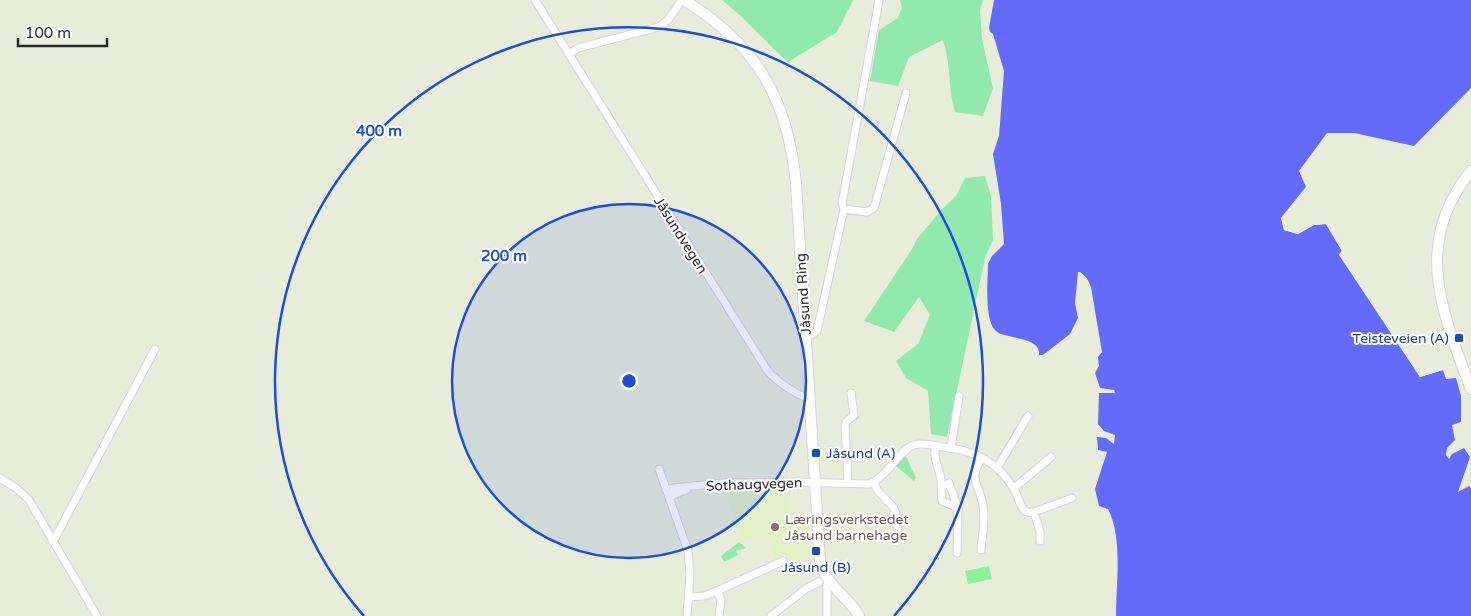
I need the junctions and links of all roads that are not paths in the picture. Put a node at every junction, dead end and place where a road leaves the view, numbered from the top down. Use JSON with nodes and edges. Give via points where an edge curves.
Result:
{"nodes":[{"id":1,"x":535,"y":0,"type":"edge"},
{"id":2,"x":683,"y":0,"type":"edge"},
{"id":3,"x":879,"y":0,"type":"edge"},
{"id":4,"x":569,"y":54,"type":"junction"},
{"id":5,"x":906,"y":92,"type":"dead end"},
{"id":6,"x":1471,"y":171,"type":"edge"},
{"id":7,"x":844,"y":209,"type":"junction"},
{"id":8,"x":806,"y":335,"type":"junction"},
{"id":9,"x":155,"y":349,"type":"dead end"},
{"id":10,"x":1471,"y":389,"type":"edge"},
{"id":11,"x":852,"y":393,"type":"dead end"},
{"id":12,"x":959,"y":396,"type":"dead end"},
{"id":13,"x":810,"y":399,"type":"junction"},
{"id":14,"x":1028,"y":416,"type":"dead end"},
{"id":15,"x":936,"y":446,"type":"junction"},
{"id":16,"x":951,"y":448,"type":"junction"},
{"id":17,"x":1051,"y":457,"type":"dead end"},
{"id":18,"x":982,"y":458,"type":"junction"},
{"id":19,"x":997,"y":468,"type":"junction"},
{"id":20,"x":659,"y":469,"type":"dead end"},
{"id":21,"x":0,"y":478,"type":"edge"},
{"id":22,"x":815,"y":482,"type":"junction"},
{"id":23,"x":873,"y":482,"type":"junction"},
{"id":24,"x":848,"y":483,"type":"junction"},
{"id":25,"x":942,"y":486,"type":"junction"},
{"id":26,"x":1014,"y":488,"type":"junction"},
{"id":27,"x":667,"y":494,"type":"junction"},
{"id":28,"x":1072,"y":498,"type":"dead end"},
{"id":29,"x":958,"y":508,"type":"junction"},
{"id":30,"x":1034,"y":512,"type":"junction"},
{"id":31,"x":898,"y":533,"type":"dead end"},
{"id":32,"x":1040,"y":541,"type":"dead end"},
{"id":33,"x":53,"y":542,"type":"junction"},
{"id":34,"x":981,"y":550,"type":"dead end"},
{"id":35,"x":957,"y":553,"type":"dead end"},
{"id":36,"x":784,"y":561,"type":"dead end"},
{"id":37,"x":819,"y":582,"type":"dead end"},
{"id":38,"x":830,"y":582,"type":"junction"},
{"id":39,"x":717,"y":591,"type":"junction"},
{"id":40,"x":689,"y":597,"type":"junction"},
{"id":41,"x":97,"y":616,"type":"edge"},
{"id":42,"x":687,"y":616,"type":"edge"},
{"id":43,"x":719,"y":616,"type":"edge"},
{"id":44,"x":771,"y":616,"type":"edge"},
{"id":45,"x":827,"y":616,"type":"edge"},
{"id":46,"x":859,"y":616,"type":"edge"}],
"edges":[{"from":1,"to":4,"type":"street","name":"Jåsundvegen"},
{"from":2,"to":4,"type":"street","via":[[659,27],[578,48]]},
{"from":2,"to":8,"type":"main road","name":"Jåsund Ring","via":[[716,21],[740,44],[763,74],[780,108],[790,139],[795,172]]},
{"from":3,"to":7,"type":"street","via":[[844,187]]},
{"from":4,"to":13,"type":"street","name":"Jåsundvegen","via":[[767,370]]},
{"from":5,"to":7,"type":"street","via":[[874,208],[867,212]]},
{"from":6,"to":10,"type":"main road","via":[[1454,194],[1445,216],[1438,242],[1436,272],[1440,299]]},
{"from":7,"to":8,"type":"street","via":[[817,331]]},
{"from":8,"to":13,"type":"main road","name":"Jåsund Ring"},
{"from":9,"to":33,"type":"street"},
{"from":11,"to":24,"type":"street","via":[[854,415],[845,425]]},
{"from":12,"to":16,"type":"street"},
{"from":13,"to":22,"type":"main road","name":"Jåsund Ring"},
{"from":14,"to":19,"type":"street"},
{"from":15,"to":16,"type":"street"},
{"from":15,"to":23,"type":"street","via":[[916,444],[907,448],[893,466]]},
{"from":15,"to":25,"type":"street","via":[[934,457]]},
{"from":16,"to":18,"type":"street"},
{"from":17,"to":26,"type":"street"},
{"from":18,"to":19,"type":"street"},
{"from":18,"to":34,"type":"street","via":[[974,476],[983,505]]},
{"from":19,"to":26,"type":"street"},
{"from":20,"to":27,"type":"street"},
{"from":21,"to":33,"type":"street","via":[[29,500]]},
{"from":22,"to":24,"type":"street","name":"Sothaugvegen"},
{"from":22,"to":27,"type":"street","name":"Sothaugvegen","via":[[724,482]]},
{"from":22,"to":38,"type":"main road","name":"Jåsund Ring","via":[[820,561]]},
{"from":23,"to":24,"type":"street","name":"Sothaugvegen","via":[[864,485]]},
{"from":23,"to":31,"type":"street","via":[[894,508]]},
{"from":25,"to":29,"type":"street","via":[[942,501]]},
{"from":25,"to":29,"type":"street","via":[[950,483]]},
{"from":26,"to":30,"type":"street","via":[[1024,510]]},
{"from":27,"to":40,"type":"street","via":[[688,551]]},
{"from":28,"to":30,"type":"street"},
{"from":29,"to":35,"type":"street"},
{"from":30,"to":32,"type":"street"},
{"from":33,"to":41,"type":"street"},
{"from":36,"to":39,"type":"street"},
{"from":37,"to":44,"type":"street"},
{"from":38,"to":45,"type":"street","via":[[827,585]]},
{"from":38,"to":46,"type":"main road","name":"Jåsund Ring"},
{"from":39,"to":40,"type":"street"},
{"from":39,"to":43,"type":"street","via":[[721,600]]},
{"from":40,"to":42,"type":"street"}]}
